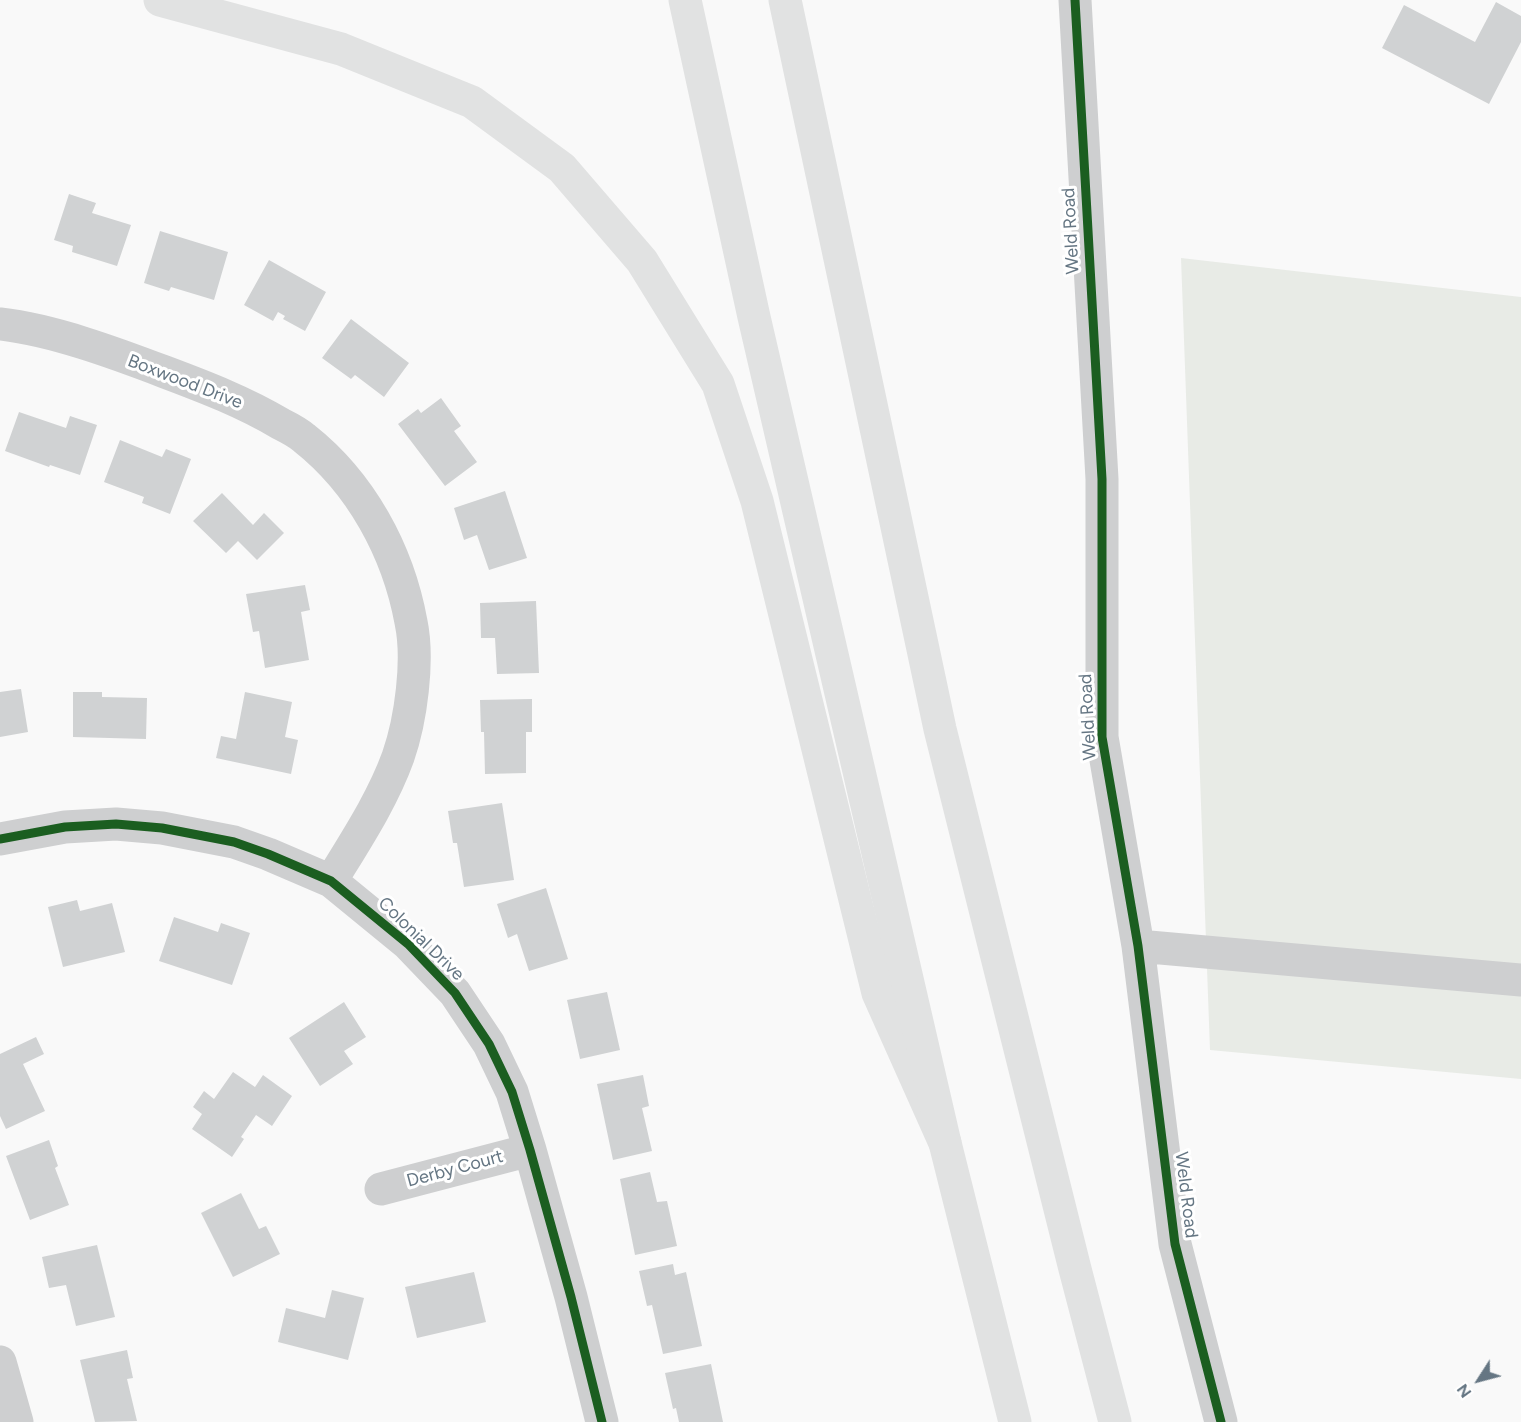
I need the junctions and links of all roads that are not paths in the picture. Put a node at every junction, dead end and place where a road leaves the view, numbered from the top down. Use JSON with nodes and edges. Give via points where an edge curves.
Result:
{"nodes":[{"id":1,"x":160,"y":0,"type":"edge"},
{"id":2,"x":685,"y":0,"type":"edge"},
{"id":3,"x":785,"y":0,"type":"edge"},
{"id":4,"x":1075,"y":0,"type":"edge"},
{"id":5,"x":0,"y":324,"type":"edge"},
{"id":6,"x":0,"y":839,"type":"edge"},
{"id":7,"x":331,"y":880,"type":"junction"},
{"id":8,"x":1138,"y":946,"type":"junction"},
{"id":9,"x":1521,"y":980,"type":"edge"},
{"id":10,"x":945,"y":1143,"type":"junction"},
{"id":11,"x":530,"y":1150,"type":"junction"},
{"id":12,"x":381,"y":1189,"type":"dead end"},
{"id":13,"x":0,"y":1362,"type":"edge"},
{"id":14,"x":17,"y":1422,"type":"edge"},
{"id":15,"x":602,"y":1422,"type":"edge"},
{"id":16,"x":1015,"y":1422,"type":"edge"},
{"id":17,"x":1115,"y":1422,"type":"edge"},
{"id":18,"x":1221,"y":1422,"type":"edge"}],
"edges":[{"from":1,"to":10,"type":"main road","via":[[341,49],[472,102],[562,168],[642,261],[718,384],[757,501],[878,993]]},
{"from":2,"to":10,"type":"main road","via":[[756,329]]},
{"from":3,"to":17,"type":"main road","via":[[940,729]]},
{"from":4,"to":8,"type":"street","name":"Weld Road","via":[[1102,479],[1102,737]]},
{"from":5,"to":7,"type":"street","name":"Boxwood Drive","via":[[80,343],[227,395],[303,437],[356,490],[396,567],[412,624],[413,667],[410,707],[398,755],[382,794]]},
{"from":6,"to":7,"type":"street","name":"Colonial Drive","via":[[65,827],[116,824],[162,828],[234,842]]},
{"from":7,"to":11,"type":"street","name":"Colonial Drive","via":[[408,944],[455,993],[489,1044],[507,1082]]},
{"from":8,"to":9,"type":"street"},
{"from":8,"to":18,"type":"street","name":"Weld Road","via":[[1175,1244]]},
{"from":10,"to":16,"type":"main road"},
{"from":11,"to":12,"type":"street","name":"Derby Court"},
{"from":11,"to":15,"type":"street","name":"Colonial Drive"},
{"from":13,"to":14,"type":"street"}]}
